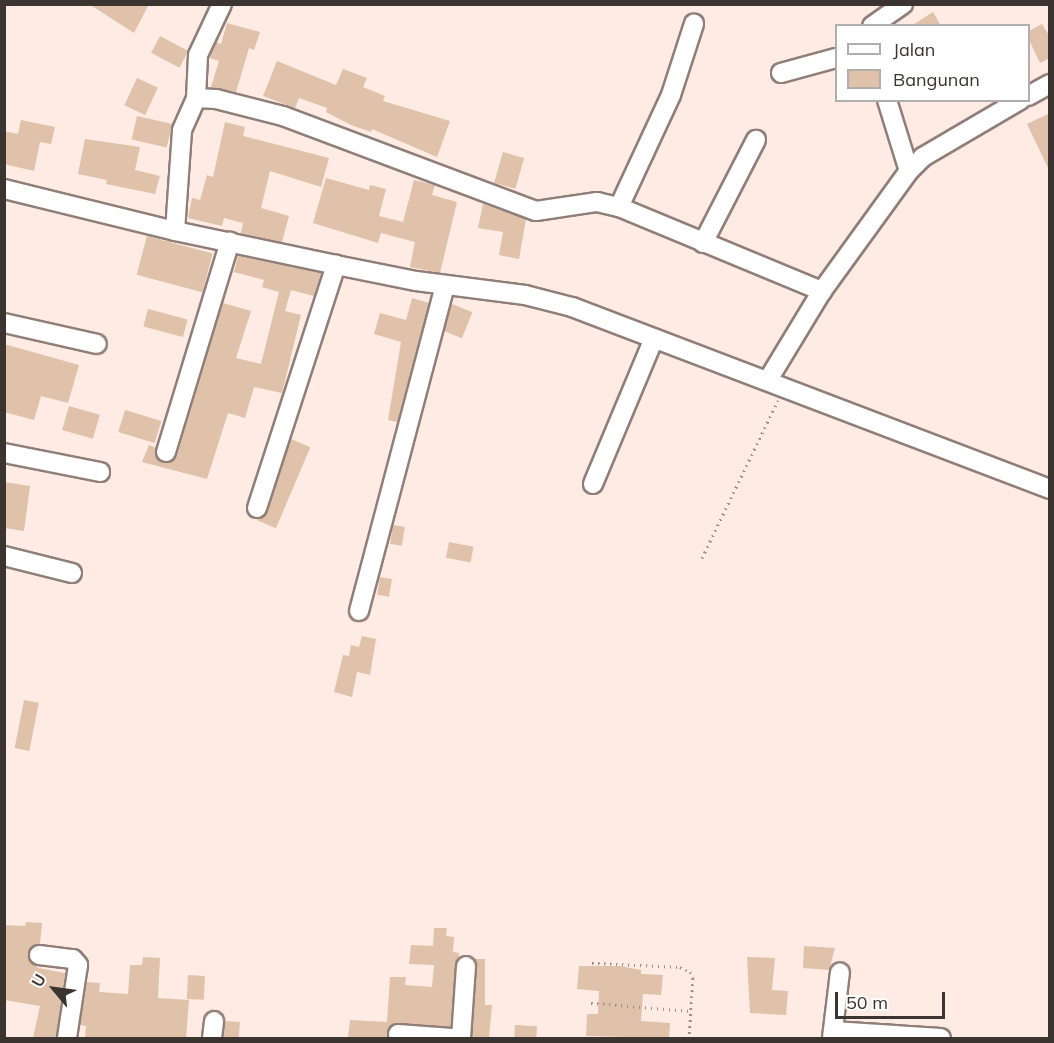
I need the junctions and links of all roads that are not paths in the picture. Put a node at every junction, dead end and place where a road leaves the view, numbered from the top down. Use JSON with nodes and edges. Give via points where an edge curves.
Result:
{"nodes":[{"id":1,"x":222,"y":4,"type":"edge"},
{"id":2,"x":903,"y":4,"type":"edge"},
{"id":3,"x":694,"y":24,"type":"dead end"},
{"id":4,"x":875,"y":24,"type":"edge"},
{"id":5,"x":835,"y":58,"type":"edge"},
{"id":6,"x":781,"y":72,"type":"dead end"},
{"id":7,"x":1050,"y":84,"type":"edge"},
{"id":8,"x":1030,"y":95,"type":"edge"},
{"id":9,"x":196,"y":98,"type":"junction"},
{"id":10,"x":888,"y":102,"type":"edge"},
{"id":11,"x":1017,"y":102,"type":"edge"},
{"id":12,"x":756,"y":140,"type":"dead end"},
{"id":13,"x":909,"y":171,"type":"junction"},
{"id":14,"x":4,"y":189,"type":"edge"},
{"id":15,"x":619,"y":207,"type":"junction"},
{"id":16,"x":175,"y":231,"type":"junction"},
{"id":17,"x":230,"y":242,"type":"junction"},
{"id":18,"x":703,"y":243,"type":"junction"},
{"id":19,"x":336,"y":265,"type":"junction"},
{"id":20,"x":445,"y":285,"type":"junction"},
{"id":21,"x":822,"y":291,"type":"junction"},
{"id":22,"x":4,"y":323,"type":"edge"},
{"id":23,"x":654,"y":338,"type":"junction"},
{"id":24,"x":97,"y":344,"type":"dead end"},
{"id":25,"x":776,"y":384,"type":"junction"},
{"id":26,"x":166,"y":452,"type":"dead end"},
{"id":27,"x":4,"y":453,"type":"edge"},
{"id":28,"x":100,"y":471,"type":"dead end"},
{"id":29,"x":593,"y":484,"type":"dead end"},
{"id":30,"x":1048,"y":486,"type":"edge"},
{"id":31,"x":257,"y":508,"type":"dead end"},
{"id":32,"x":4,"y":556,"type":"edge"},
{"id":33,"x":72,"y":573,"type":"dead end"},
{"id":34,"x":359,"y":611,"type":"dead end"},
{"id":35,"x":39,"y":955,"type":"dead end"},
{"id":36,"x":466,"y":966,"type":"dead end"},
{"id":37,"x":840,"y":972,"type":"dead end"},
{"id":38,"x":398,"y":1034,"type":"dead end"},
{"id":39,"x":833,"y":1034,"type":"edge"},
{"id":40,"x":67,"y":1038,"type":"edge"},
{"id":41,"x":452,"y":1038,"type":"edge"},
{"id":42,"x":461,"y":1038,"type":"edge"},
{"id":43,"x":941,"y":1038,"type":"edge"}],
"edges":[{"from":1,"to":9,"type":"street","via":[[198,55]]},
{"from":2,"to":4,"type":"street"},
{"from":3,"to":15,"type":"street","via":[[671,95]]},
{"from":5,"to":6,"type":"street"},
{"from":7,"to":8,"type":"street"},
{"from":9,"to":15,"type":"street","via":[[283,116],[536,211],[597,202]]},
{"from":9,"to":16,"type":"street","via":[[182,130]]},
{"from":10,"to":13,"type":"street"},
{"from":11,"to":13,"type":"street","via":[[922,157]]},
{"from":12,"to":18,"type":"street"},
{"from":13,"to":21,"type":"street"},
{"from":14,"to":16,"type":"street"},
{"from":15,"to":18,"type":"street"},
{"from":16,"to":17,"type":"street"},
{"from":17,"to":19,"type":"street"},
{"from":17,"to":26,"type":"street"},
{"from":18,"to":21,"type":"street"},
{"from":19,"to":20,"type":"street"},
{"from":19,"to":31,"type":"street"},
{"from":20,"to":23,"type":"street","via":[[562,305]]},
{"from":20,"to":34,"type":"street"},
{"from":21,"to":25,"type":"street"},
{"from":22,"to":24,"type":"street"},
{"from":23,"to":25,"type":"street"},
{"from":23,"to":29,"type":"street"},
{"from":25,"to":30,"type":"street"},
{"from":27,"to":28,"type":"street"},
{"from":32,"to":33,"type":"street"},
{"from":35,"to":40,"type":"street","via":[[73,959],[78,965]]},
{"from":36,"to":42,"type":"street"},
{"from":37,"to":39,"type":"street"},
{"from":38,"to":41,"type":"street"},
{"from":39,"to":43,"type":"street"}]}
